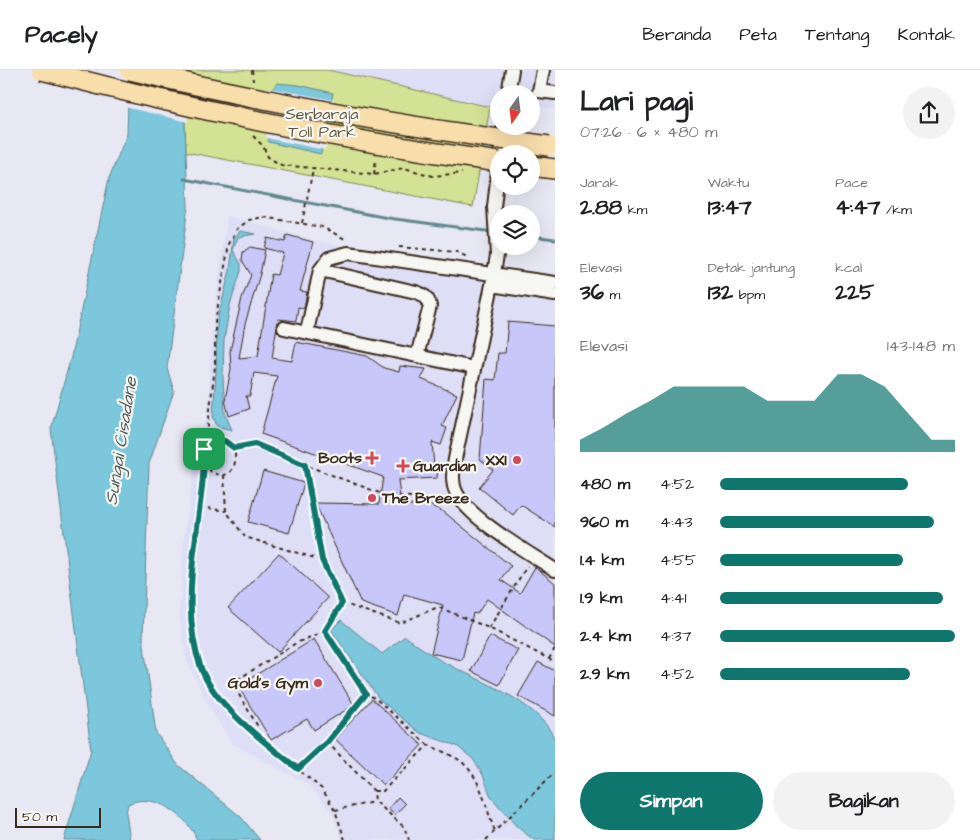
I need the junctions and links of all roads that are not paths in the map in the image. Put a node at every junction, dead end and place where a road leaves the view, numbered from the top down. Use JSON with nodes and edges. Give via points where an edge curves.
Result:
{"nodes":[{"id":1,"x":42,"y":70,"type":"edge"},
{"id":2,"x":130,"y":70,"type":"edge"},
{"id":3,"x":512,"y":70,"type":"edge"},
{"id":4,"x":543,"y":70,"type":"edge"},
{"id":5,"x":510,"y":85,"type":"edge"},
{"id":6,"x":555,"y":93,"type":"edge"},
{"id":7,"x":552,"y":146,"type":"edge"},
{"id":8,"x":490,"y":161,"type":"edge"},
{"id":9,"x":495,"y":195,"type":"edge"},
{"id":10,"x":320,"y":270,"type":"junction"},
{"id":11,"x":493,"y":280,"type":"junction"},
{"id":12,"x":555,"y":283,"type":"edge"},
{"id":13,"x":555,"y":295,"type":"edge"},
{"id":14,"x":284,"y":328,"type":"dead end"},
{"id":15,"x":307,"y":332,"type":"junction"},
{"id":16,"x":417,"y":356,"type":"junction"},
{"id":17,"x":474,"y":368,"type":"junction"},
{"id":18,"x":555,"y":570,"type":"edge"}],
"edges":[{"from":1,"to":8,"type":"highway","bridge":true,"via":[[228,116],[408,150]]},
{"from":2,"to":7,"type":"highway","bridge":true,"via":[[232,94],[412,127]]},
{"from":3,"to":5,"type":"lane"},
{"from":4,"to":6,"type":"lane","via":[[539,91]]},
{"from":9,"to":11,"type":"lane","via":[[497,255]]},
{"from":10,"to":11,"type":"lane","via":[[329,258],[348,253],[476,272]]},
{"from":10,"to":15,"type":"lane"},
{"from":10,"to":16,"type":"lane","via":[[425,295],[430,306]]},
{"from":11,"to":12,"type":"lane"},
{"from":11,"to":13,"type":"lane"},
{"from":11,"to":17,"type":"lane"},
{"from":14,"to":15,"type":"lane"},
{"from":15,"to":16,"type":"lane"},
{"from":16,"to":17,"type":"lane"},
{"from":17,"to":18,"type":"lane","via":[[453,472],[454,484],[463,502],[477,516]]}]}
